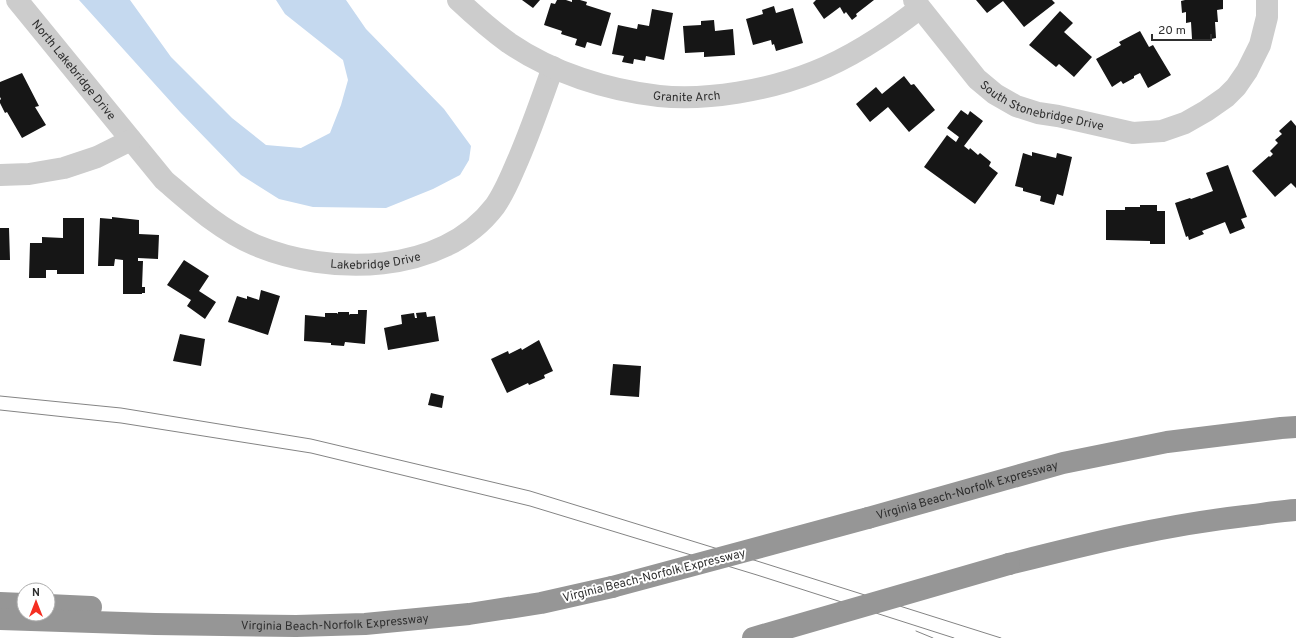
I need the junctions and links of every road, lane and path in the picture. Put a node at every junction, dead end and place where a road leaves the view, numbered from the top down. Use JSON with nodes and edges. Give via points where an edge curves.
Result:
{"nodes":[{"id":1,"x":17,"y":0,"type":"edge"},
{"id":2,"x":458,"y":0,"type":"edge"},
{"id":3,"x":1267,"y":0,"type":"edge"},
{"id":4,"x":917,"y":4,"type":"edge"},
{"id":5,"x":553,"y":67,"type":"junction"},
{"id":6,"x":131,"y":140,"type":"junction"},
{"id":7,"x":0,"y":175,"type":"edge"},
{"id":8,"x":1296,"y":427,"type":"edge"},
{"id":9,"x":1296,"y":510,"type":"edge"},
{"id":10,"x":0,"y":603,"type":"edge"},
{"id":11,"x":16,"y":604,"type":"edge"},
{"id":12,"x":56,"y":605,"type":"edge"},
{"id":13,"x":0,"y":619,"type":"edge"},
{"id":14,"x":296,"y":626,"type":"junction"},
{"id":15,"x":753,"y":638,"type":"edge"}],
"edges":[{"from":1,"to":6,"type":"street","name":"North Lakebridge Drive"},
{"from":2,"to":5,"type":"street","name":"Granite Arch","via":[[479,20],[510,43]]},
{"from":3,"to":4,"type":"street","name":"South Stonebridge Drive","via":[[1267,17],[1260,45],[1248,71],[1231,92],[1206,112],[1185,123],[1162,131],[1133,133],[1038,113],[1016,106],[995,94],[977,79]]},
{"from":4,"to":5,"type":"street","name":"Granite Arch","via":[[900,24],[858,50],[814,72],[775,85],[726,94],[685,97],[620,90]]},
{"from":5,"to":6,"type":"street","name":"Lakebridge Drive","via":[[532,128],[506,189],[494,207],[472,229],[450,244],[421,255],[385,263],[361,265],[316,262],[254,244],[224,228],[193,206],[164,180]]},
{"from":6,"to":7,"type":"street","via":[[97,157],[64,168],[29,174]]},
{"from":8,"to":14,"type":"highway","name":"Virginia Beach-Norfolk Expressway","bridge":true,"via":[[1166,442],[1071,462],[612,588],[541,603],[469,614],[365,624]]},
{"from":9,"to":15,"type":"highway","bridge":true,"via":[[1153,529],[1084,545]]},
{"from":10,"to":11,"type":"highway"},
{"from":12,"to":14,"type":"highway","via":[[154,610]]},
{"from":13,"to":14,"type":"highway","name":"Virginia Beach-Norfolk Expressway"}]}
